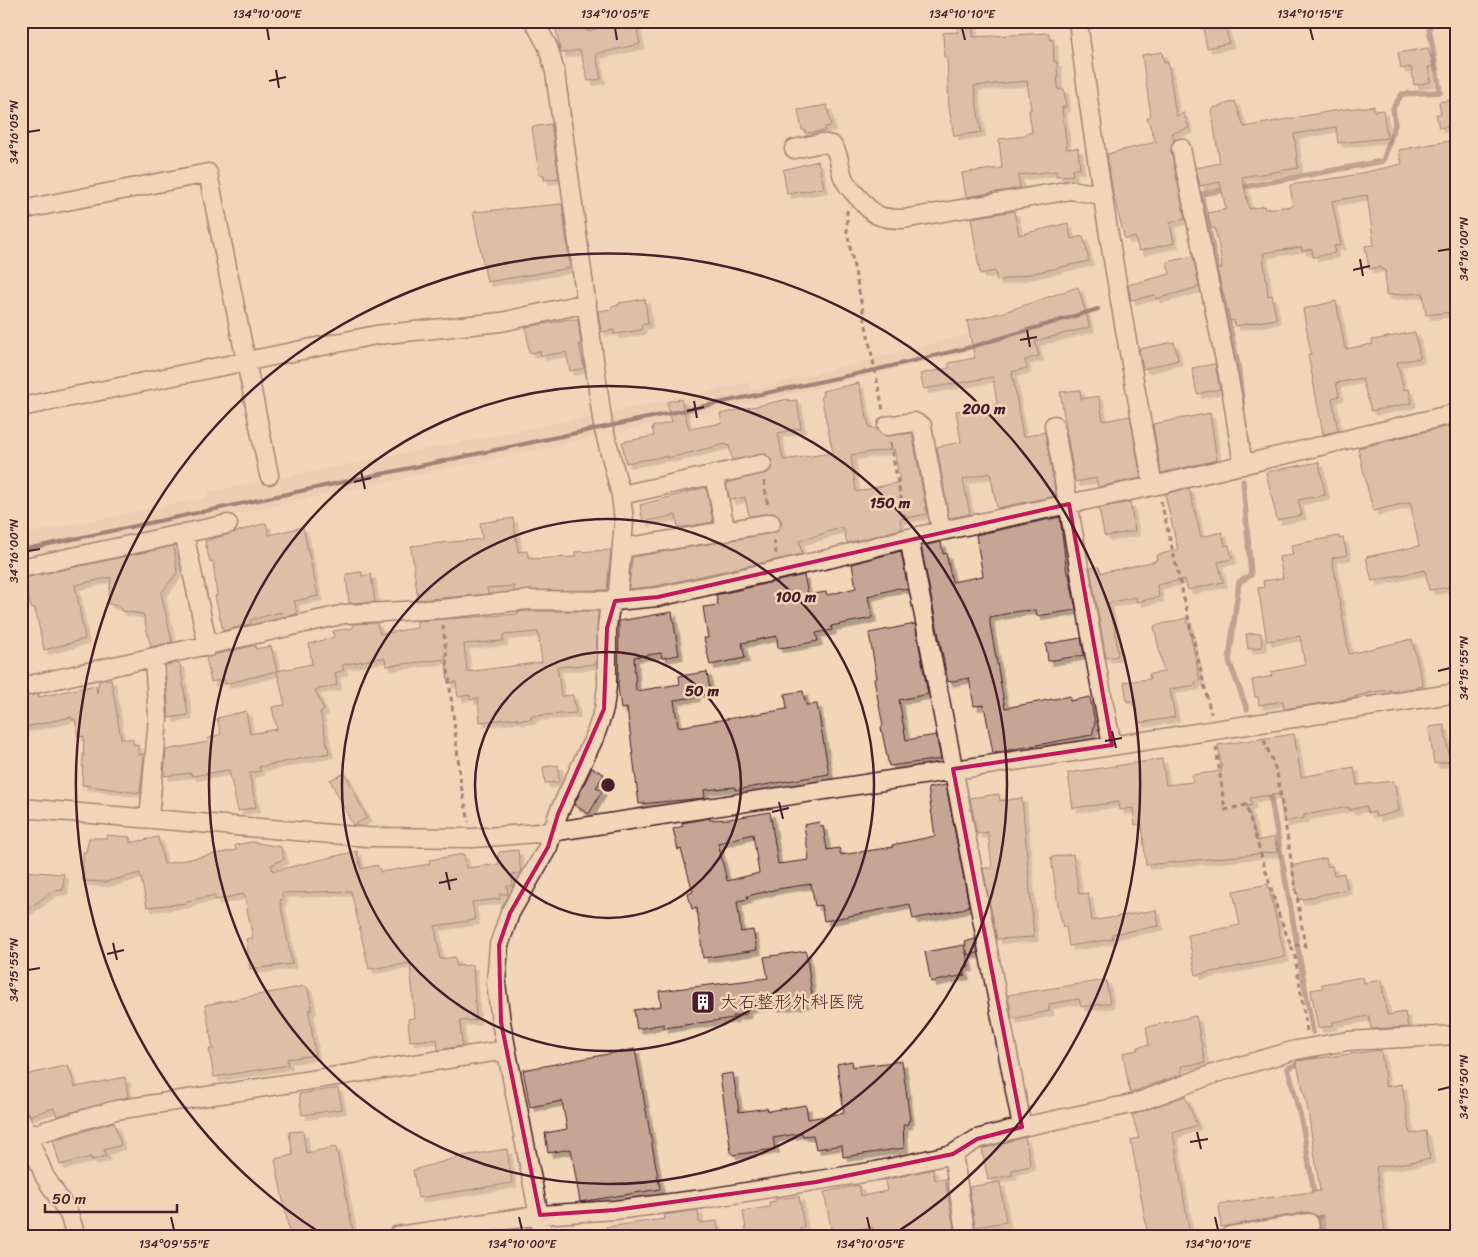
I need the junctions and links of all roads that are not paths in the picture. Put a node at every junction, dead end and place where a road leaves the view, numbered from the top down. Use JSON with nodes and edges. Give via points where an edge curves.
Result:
{"nodes":[{"id":1,"x":534,"y":21,"type":"edge"},
{"id":2,"x":1078,"y":21,"type":"edge"},
{"id":3,"x":1181,"y":148,"type":"dead end"},
{"id":4,"x":794,"y":149,"type":"dead end"},
{"id":5,"x":1102,"y":195,"type":"junction"},
{"id":6,"x":21,"y":210,"type":"edge"},
{"id":7,"x":587,"y":303,"type":"junction"},
{"id":8,"x":248,"y":361,"type":"junction"},
{"id":9,"x":21,"y":407,"type":"edge"},
{"id":10,"x":1457,"y":413,"type":"edge"},
{"id":11,"x":1054,"y":425,"type":"dead end"},
{"id":12,"x":887,"y":426,"type":"road end"},
{"id":13,"x":762,"y":464,"type":"dead end"},
{"id":14,"x":1243,"y":465,"type":"junction"},
{"id":15,"x":269,"y":475,"type":"dead end"},
{"id":16,"x":714,"y":475,"type":"junction"},
{"id":17,"x":1156,"y":486,"type":"junction"},
{"id":18,"x":621,"y":495,"type":"junction"},
{"id":19,"x":1069,"y":504,"type":"junction"},
{"id":20,"x":771,"y":523,"type":"dead end"},
{"id":21,"x":228,"y":524,"type":"dead end"},
{"id":22,"x":941,"y":531,"type":"junction"},
{"id":23,"x":726,"y":532,"type":"junction"},
{"id":24,"x":184,"y":533,"type":"junction"},
{"id":25,"x":909,"y":538,"type":"junction"},
{"id":26,"x":623,"y":548,"type":"junction"},
{"id":27,"x":21,"y":568,"type":"edge"},
{"id":28,"x":615,"y":601,"type":"junction"},
{"id":29,"x":208,"y":646,"type":"junction"},
{"id":30,"x":154,"y":658,"type":"junction"},
{"id":31,"x":21,"y":687,"type":"edge"},
{"id":32,"x":1457,"y":693,"type":"edge"},
{"id":33,"x":1112,"y":745,"type":"junction"},
{"id":34,"x":953,"y":769,"type":"junction"},
{"id":35,"x":21,"y":808,"type":"edge"},
{"id":36,"x":149,"y":819,"type":"junction"},
{"id":37,"x":551,"y":832,"type":"junction"},
{"id":38,"x":1457,"y":1035,"type":"edge"},
{"id":39,"x":506,"y":1050,"type":"junction"},
{"id":40,"x":1022,"y":1127,"type":"junction"},
{"id":41,"x":25,"y":1128,"type":"edge"},
{"id":42,"x":953,"y":1154,"type":"junction"},
{"id":43,"x":540,"y":1215,"type":"junction"},
{"id":44,"x":76,"y":1236,"type":"edge"},
{"id":45,"x":397,"y":1236,"type":"edge"},
{"id":46,"x":543,"y":1236,"type":"edge"},
{"id":47,"x":966,"y":1236,"type":"edge"},
{"id":48,"x":1230,"y":1236,"type":"edge"},
{"id":49,"x":1311,"y":1236,"type":"edge"}],
"edges":[{"from":1,"to":7,"type":"street","via":[[548,47],[555,72]]},
{"from":2,"to":5,"type":"street"},
{"from":3,"to":14,"type":"street","via":[[1232,394]]},
{"from":4,"to":5,"type":"street","via":[[832,144],[848,186],[871,213],[885,219],[903,219],[1071,190]]},
{"from":5,"to":17,"type":"street","via":[[1112,266]]},
{"from":6,"to":8,"type":"street","via":[[208,172]]},
{"from":7,"to":8,"type":"street","via":[[501,322],[376,335]]},
{"from":7,"to":18,"type":"street","via":[[603,426]]},
{"from":8,"to":9,"type":"street"},
{"from":8,"to":15,"type":"street"},
{"from":10,"to":14,"type":"street"},
{"from":11,"to":19,"type":"street"},
{"from":12,"to":22,"type":"street","via":[[914,422],[922,426]]},
{"from":13,"to":16,"type":"street"},
{"from":14,"to":17,"type":"street"},
{"from":16,"to":18,"type":"street"},
{"from":16,"to":23,"type":"street"},
{"from":17,"to":19,"type":"street"},
{"from":18,"to":26,"type":"street"},
{"from":19,"to":22,"type":"street"},
{"from":19,"to":33,"type":"street","via":[[1093,654]]},
{"from":20,"to":23,"type":"street"},
{"from":21,"to":24,"type":"street"},
{"from":22,"to":25,"type":"street"},
{"from":23,"to":26,"type":"street"},
{"from":24,"to":27,"type":"street"},
{"from":24,"to":29,"type":"street"},
{"from":25,"to":28,"type":"street","via":[[658,597]]},
{"from":25,"to":34,"type":"street"},
{"from":26,"to":28,"type":"street"},
{"from":28,"to":29,"type":"street","via":[[529,600],[442,610],[345,614]]},
{"from":28,"to":37,"type":"street","via":[[608,620],[604,709]]},
{"from":29,"to":30,"type":"street"},
{"from":30,"to":31,"type":"street"},
{"from":30,"to":36,"type":"street","via":[[158,719]]},
{"from":32,"to":33,"type":"street"},
{"from":33,"to":34,"type":"street"},
{"from":34,"to":37,"type":"street"},
{"from":34,"to":40,"type":"street"},
{"from":35,"to":36,"type":"street"},
{"from":36,"to":37,"type":"street","via":[[367,837],[472,838]]},
{"from":37,"to":39,"type":"street","via":[[548,847],[510,913],[498,945],[496,983]]},
{"from":38,"to":40,"type":"street","via":[[1348,1041],[1310,1047],[1216,1073],[1136,1103]]},
{"from":39,"to":41,"type":"street","via":[[116,1110]]},
{"from":39,"to":43,"type":"street"},
{"from":40,"to":42,"type":"street","via":[[977,1139]]},
{"from":41,"to":44,"type":"street","via":[[45,1177],[69,1214]]},
{"from":42,"to":43,"type":"street","via":[[816,1182],[703,1199]]},
{"from":42,"to":47,"type":"street"},
{"from":43,"to":45,"type":"street"},
{"from":43,"to":46,"type":"street"},
{"from":48,"to":49,"type":"street","via":[[1309,1223]]}]}
